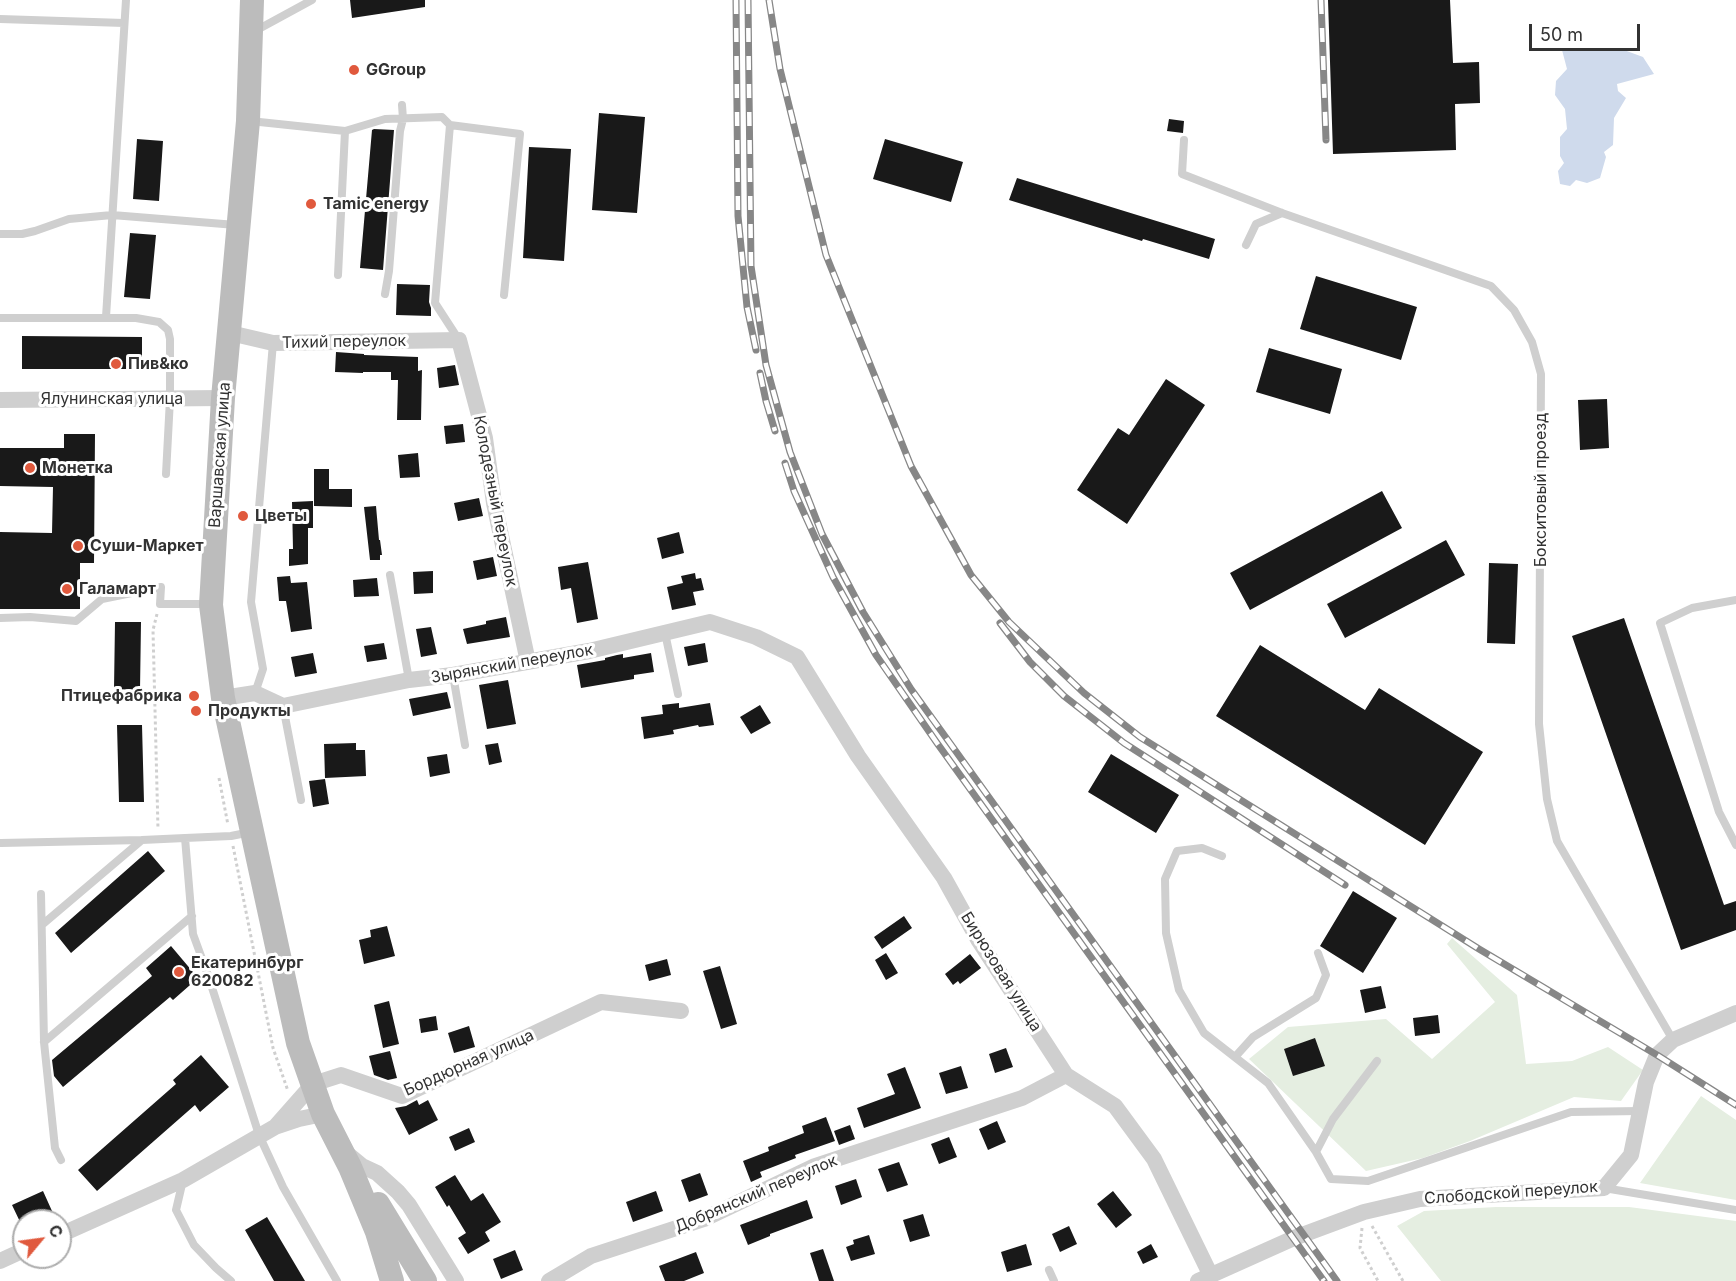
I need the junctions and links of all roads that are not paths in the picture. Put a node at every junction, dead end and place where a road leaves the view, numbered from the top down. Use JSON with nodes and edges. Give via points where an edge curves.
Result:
{"nodes":[{"id":1,"x":126,"y":0,"type":"edge"},
{"id":2,"x":252,"y":0,"type":"edge"},
{"id":3,"x":312,"y":0,"type":"edge"},
{"id":4,"x":0,"y":19,"type":"edge"},
{"id":5,"x":124,"y":23,"type":"junction"},
{"id":6,"x":250,"y":34,"type":"junction"},
{"id":7,"x":402,"y":105,"type":"dead end"},
{"id":8,"x":403,"y":119,"type":"junction"},
{"id":9,"x":248,"y":121,"type":"junction"},
{"id":10,"x":450,"y":125,"type":"junction"},
{"id":11,"x":345,"y":131,"type":"junction"},
{"id":12,"x":1184,"y":140,"type":"dead end"},
{"id":13,"x":1282,"y":213,"type":"junction"},
{"id":14,"x":112,"y":215,"type":"junction"},
{"id":15,"x":239,"y":225,"type":"junction"},
{"id":16,"x":0,"y":234,"type":"edge"},
{"id":17,"x":1246,"y":245,"type":"dead end"},
{"id":18,"x":338,"y":275,"type":"dead end"},
{"id":19,"x":385,"y":294,"type":"dead end"},
{"id":20,"x":504,"y":295,"type":"dead end"},
{"id":21,"x":106,"y":317,"type":"junction"},
{"id":22,"x":0,"y":318,"type":"edge"},
{"id":23,"x":230,"y":333,"type":"junction"},
{"id":24,"x":459,"y":340,"type":"junction"},
{"id":25,"x":273,"y":343,"type":"junction"},
{"id":26,"x":223,"y":398,"type":"junction"},
{"id":27,"x":170,"y":399,"type":"junction"},
{"id":28,"x":0,"y":400,"type":"edge"},
{"id":29,"x":166,"y":474,"type":"dead end"},
{"id":30,"x":390,"y":575,"type":"dead end"},
{"id":31,"x":1736,"y":600,"type":"edge"},
{"id":32,"x":211,"y":604,"type":"junction"},
{"id":33,"x":0,"y":618,"type":"edge"},
{"id":34,"x":665,"y":633,"type":"junction"},
{"id":35,"x":797,"y":657,"type":"joint"},
{"id":36,"x":528,"y":662,"type":"junction"},
{"id":37,"x":453,"y":675,"type":"junction"},
{"id":38,"x":409,"y":680,"type":"junction"},
{"id":39,"x":255,"y":693,"type":"junction"},
{"id":40,"x":678,"y":694,"type":"dead end"},
{"id":41,"x":223,"y":698,"type":"junction"},
{"id":42,"x":283,"y":706,"type":"junction"},
{"id":43,"x":465,"y":745,"type":"dead end"},
{"id":44,"x":301,"y":800,"type":"dead end"},
{"id":45,"x":251,"y":832,"type":"junction"},
{"id":46,"x":185,"y":838,"type":"junction"},
{"id":47,"x":142,"y":840,"type":"junction"},
{"id":48,"x":2,"y":843,"type":"dead end"},
{"id":49,"x":1736,"y":844,"type":"edge"},
{"id":50,"x":1222,"y":856,"type":"dead end"},
{"id":51,"x":41,"y":894,"type":"dead end"},
{"id":52,"x":192,"y":916,"type":"junction"},
{"id":53,"x":43,"y":924,"type":"junction"},
{"id":54,"x":1318,"y":953,"type":"dead end"},
{"id":55,"x":681,"y":1011,"type":"dead end"},
{"id":56,"x":1736,"y":1013,"type":"edge"},
{"id":57,"x":1673,"y":1040,"type":"junction"},
{"id":58,"x":44,"y":1042,"type":"junction"},
{"id":59,"x":1235,"y":1057,"type":"junction"},
{"id":60,"x":1377,"y":1061,"type":"dead end"},
{"id":61,"x":1066,"y":1074,"type":"junction"},
{"id":62,"x":313,"y":1084,"type":"junction"},
{"id":63,"x":1640,"y":1111,"type":"junction"},
{"id":64,"x":323,"y":1114,"type":"junction"},
{"id":65,"x":275,"y":1126,"type":"junction"},
{"id":66,"x":259,"y":1135,"type":"junction"},
{"id":67,"x":1316,"y":1152,"type":"junction"},
{"id":68,"x":345,"y":1157,"type":"junction"},
{"id":69,"x":61,"y":1160,"type":"dead end"},
{"id":70,"x":183,"y":1180,"type":"junction"},
{"id":71,"x":1604,"y":1188,"type":"junction"},
{"id":72,"x":1736,"y":1210,"type":"edge"},
{"id":73,"x":72,"y":1229,"type":"edge"},
{"id":74,"x":1049,"y":1270,"type":"dead end"},
{"id":75,"x":1204,"y":1278,"type":"edge"},
{"id":76,"x":231,"y":1281,"type":"edge"},
{"id":77,"x":337,"y":1281,"type":"edge"},
{"id":78,"x":392,"y":1281,"type":"edge"},
{"id":79,"x":425,"y":1281,"type":"edge"},
{"id":80,"x":456,"y":1281,"type":"edge"},
{"id":81,"x":549,"y":1281,"type":"edge"},
{"id":82,"x":1054,"y":1281,"type":"edge"}],
"edges":[{"from":1,"to":5,"type":"lane"},
{"from":2,"to":6,"type":"main road","name":"Варшавская улица"},
{"from":3,"to":6,"type":"lane"},
{"from":4,"to":5,"type":"lane"},
{"from":5,"to":14,"type":"lane"},
{"from":6,"to":9,"type":"main road","name":"Варшавская улица"},
{"from":7,"to":8,"type":"lane"},
{"from":8,"to":10,"type":"lane","via":[[442,117]]},
{"from":8,"to":11,"type":"lane","via":[[385,119]]},
{"from":8,"to":19,"type":"lane"},
{"from":9,"to":11,"type":"lane"},
{"from":9,"to":15,"type":"main road","name":"Варшавская улица"},
{"from":10,"to":20,"type":"lane","via":[[520,134]]},
{"from":10,"to":24,"type":"lane","via":[[435,303]]},
{"from":11,"to":18,"type":"lane"},
{"from":12,"to":13,"type":"lane","name":"Бокситовый проезд","via":[[1182,174]]},
{"from":13,"to":17,"type":"lane","via":[[1256,224]]},
{"from":13,"to":57,"type":"lane","name":"Бокситовый проезд","via":[[1491,286],[1514,310],[1532,342],[1541,374],[1539,724],[1547,800],[1557,841]]},
{"from":14,"to":15,"type":"lane"},
{"from":14,"to":16,"type":"lane","via":[[69,219],[22,234]]},
{"from":14,"to":21,"type":"lane"},
{"from":15,"to":23,"type":"main road","name":"Варшавская улица"},
{"from":21,"to":22,"type":"lane"},
{"from":21,"to":27,"type":"lane","via":[[159,322],[168,330]]},
{"from":23,"to":25,"type":"street","name":"Тихий переулок"},
{"from":23,"to":26,"type":"main road","name":"Варшавская улица"},
{"from":24,"to":25,"type":"street","name":"Тихий переулок"},
{"from":24,"to":36,"type":"street","name":"Колодезный переулок","via":[[485,438],[494,503]]},
{"from":25,"to":39,"type":"lane","via":[[251,602],[263,669]]},
{"from":26,"to":27,"type":"street","name":"Ялунинская улица"},
{"from":26,"to":32,"type":"main road","name":"Варшавская улица"},
{"from":27,"to":28,"type":"street","name":"Ялунинская улица"},
{"from":27,"to":29,"type":"lane"},
{"from":30,"to":38,"type":"lane"},
{"from":31,"to":49,"type":"lane","via":[[1692,608],[1660,623],[1719,812]]},
{"from":32,"to":33,"type":"lane","via":[[160,604],[160,587],[102,599],[76,621]]},
{"from":32,"to":41,"type":"main road","name":"Варшавская улица"},
{"from":34,"to":35,"type":"street","name":"Зырянский переулок","via":[[710,622]]},
{"from":34,"to":36,"type":"street","name":"Зырянский переулок"},
{"from":34,"to":40,"type":"lane"},
{"from":35,"to":61,"type":"street","name":"Бирюзовая улица","via":[[858,756],[944,878],[979,940]]},
{"from":36,"to":37,"type":"street","name":"Зырянский переулок"},
{"from":37,"to":38,"type":"street","name":"Зырянский переулок"},
{"from":37,"to":43,"type":"lane"},
{"from":38,"to":42,"type":"street","name":"Зырянский переулок"},
{"from":39,"to":41,"type":"street"},
{"from":39,"to":42,"type":"street"},
{"from":41,"to":45,"type":"main road","name":"Варшавская улица"},
{"from":42,"to":44,"type":"lane"},
{"from":45,"to":46,"type":"lane"},
{"from":45,"to":62,"type":"main road","name":"Варшавская улица","via":[[298,1043]]},
{"from":46,"to":47,"type":"lane"},
{"from":46,"to":52,"type":"lane"},
{"from":47,"to":48,"type":"lane"},
{"from":47,"to":53,"type":"lane"},
{"from":50,"to":59,"type":"lane","via":[[1202,848],[1177,851],[1165,879],[1166,933],[1179,990],[1204,1033]]},
{"from":51,"to":53,"type":"lane"},
{"from":52,"to":58,"type":"lane"},
{"from":52,"to":66,"type":"lane","via":[[193,934]]},
{"from":53,"to":58,"type":"lane"},
{"from":54,"to":59,"type":"lane","via":[[1326,975],[1316,998],[1253,1037]]},
{"from":55,"to":62,"type":"street","name":"Бордюрная улица","via":[[601,1002],[402,1096],[341,1075]]},
{"from":56,"to":57,"type":"street","name":"Слободской переулок"},
{"from":57,"to":63,"type":"street","name":"Слободской переулок","via":[[1658,1055],[1646,1082]]},
{"from":58,"to":69,"type":"lane","via":[[55,1148]]},
{"from":59,"to":67,"type":"lane","via":[[1268,1083]]},
{"from":60,"to":67,"type":"lane","via":[[1333,1119]]},
{"from":61,"to":75,"type":"street","name":"Бирюзовая улица","via":[[1115,1106],[1154,1159]]},
{"from":61,"to":81,"type":"street","name":"Добрянский переулок","via":[[1022,1098],[815,1166],[704,1220],[591,1256]]},
{"from":62,"to":64,"type":"main road","name":"Варшавская улица"},
{"from":62,"to":65,"type":"street"},
{"from":63,"to":67,"type":"lane","via":[[1571,1112],[1368,1181],[1331,1179]]},
{"from":63,"to":71,"type":"street","name":"Слободской переулок","via":[[1631,1155]]},
{"from":64,"to":65,"type":"street"},
{"from":64,"to":68,"type":"main road","name":"Варшавская улица"},
{"from":65,"to":66,"type":"street"},
{"from":66,"to":70,"type":"street"},
{"from":66,"to":77,"type":"lane","via":[[283,1187]]},
{"from":68,"to":78,"type":"main road","name":"Варшавская улица","via":[[377,1232]]},
{"from":68,"to":79,"type":"main road","name":"Варшавская улица"},
{"from":68,"to":80,"type":"street","name":"Варшавская улица","via":[[377,1173],[398,1192]]},
{"from":70,"to":73,"type":"street"},
{"from":70,"to":76,"type":"lane","via":[[176,1210],[194,1245]]},
{"from":71,"to":72,"type":"lane"},
{"from":71,"to":75,"type":"street","name":"Слободской переулок","via":[[1420,1199],[1364,1212]]},
{"from":74,"to":82,"type":"lane"}]}
